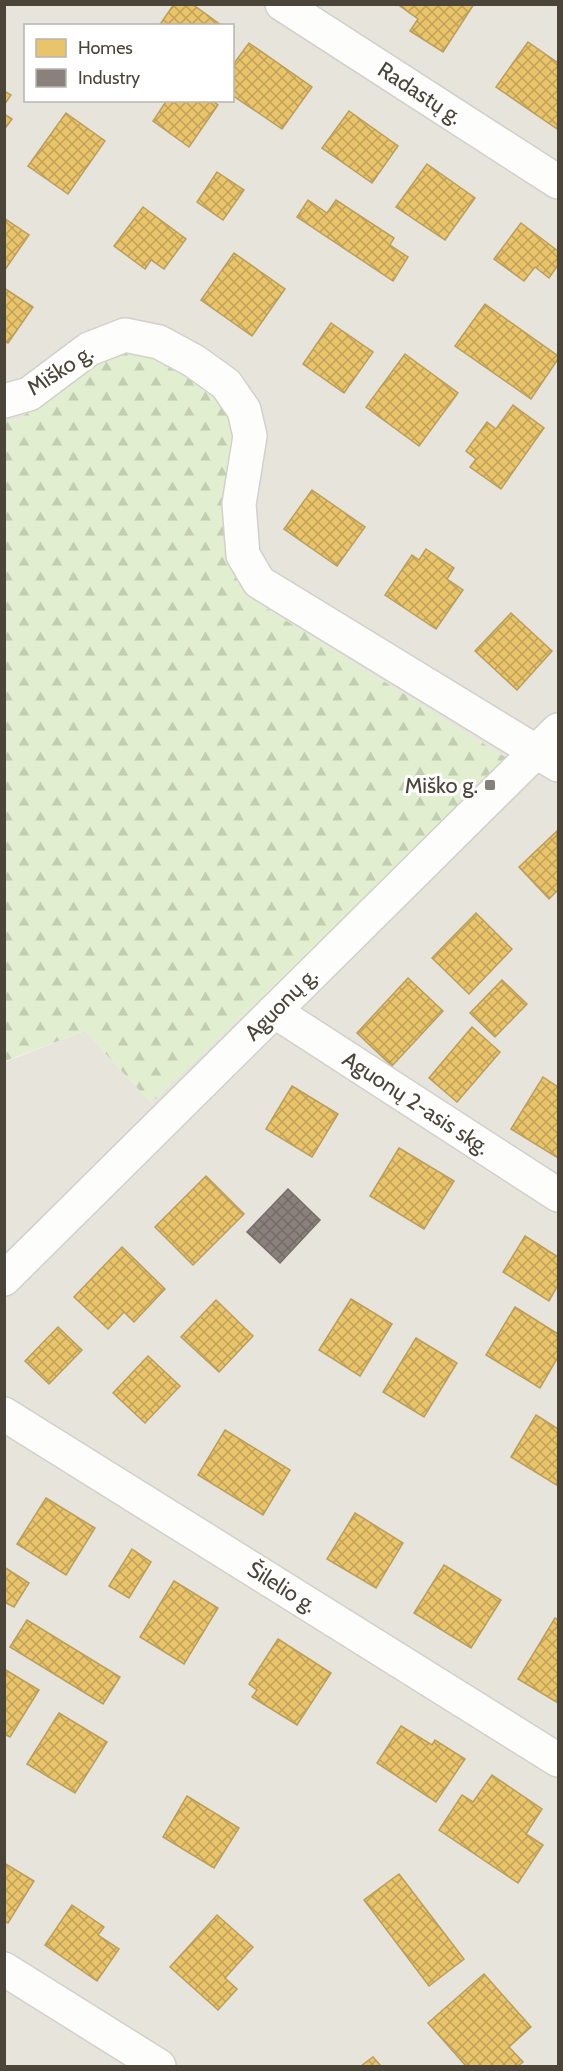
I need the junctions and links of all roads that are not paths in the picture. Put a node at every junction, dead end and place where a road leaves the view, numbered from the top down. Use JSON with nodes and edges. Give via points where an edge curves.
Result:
{"nodes":[{"id":1,"x":282,"y":4,"type":"edge"},
{"id":2,"x":558,"y":182,"type":"edge"},
{"id":3,"x":4,"y":401,"type":"edge"},
{"id":4,"x":551,"y":749,"type":"edge"},
{"id":5,"x":274,"y":1011,"type":"junction"},
{"id":6,"x":558,"y":1195,"type":"edge"},
{"id":7,"x":4,"y":1279,"type":"edge"},
{"id":8,"x":4,"y":1414,"type":"edge"},
{"id":9,"x":558,"y":1760,"type":"edge"},
{"id":10,"x":4,"y":1969,"type":"edge"},
{"id":11,"x":159,"y":2067,"type":"edge"}],
"edges":[{"from":1,"to":2,"type":"street","name":"Radastų g."},
{"from":3,"to":4,"type":"street","name":"Miško g.","via":[[29,394],[89,349],[125,335],[159,342],[194,361],[225,384],[244,410],[250,436],[239,504],[243,555],[259,582]]},
{"from":4,"to":5,"type":"street","name":"Aguonų g."},
{"from":5,"to":6,"type":"street","name":"Aguonų 2-asis skg."},
{"from":5,"to":7,"type":"street","name":"Aguonų g."},
{"from":8,"to":9,"type":"street","name":"Šilelio g."},
{"from":10,"to":11,"type":"street"}]}
